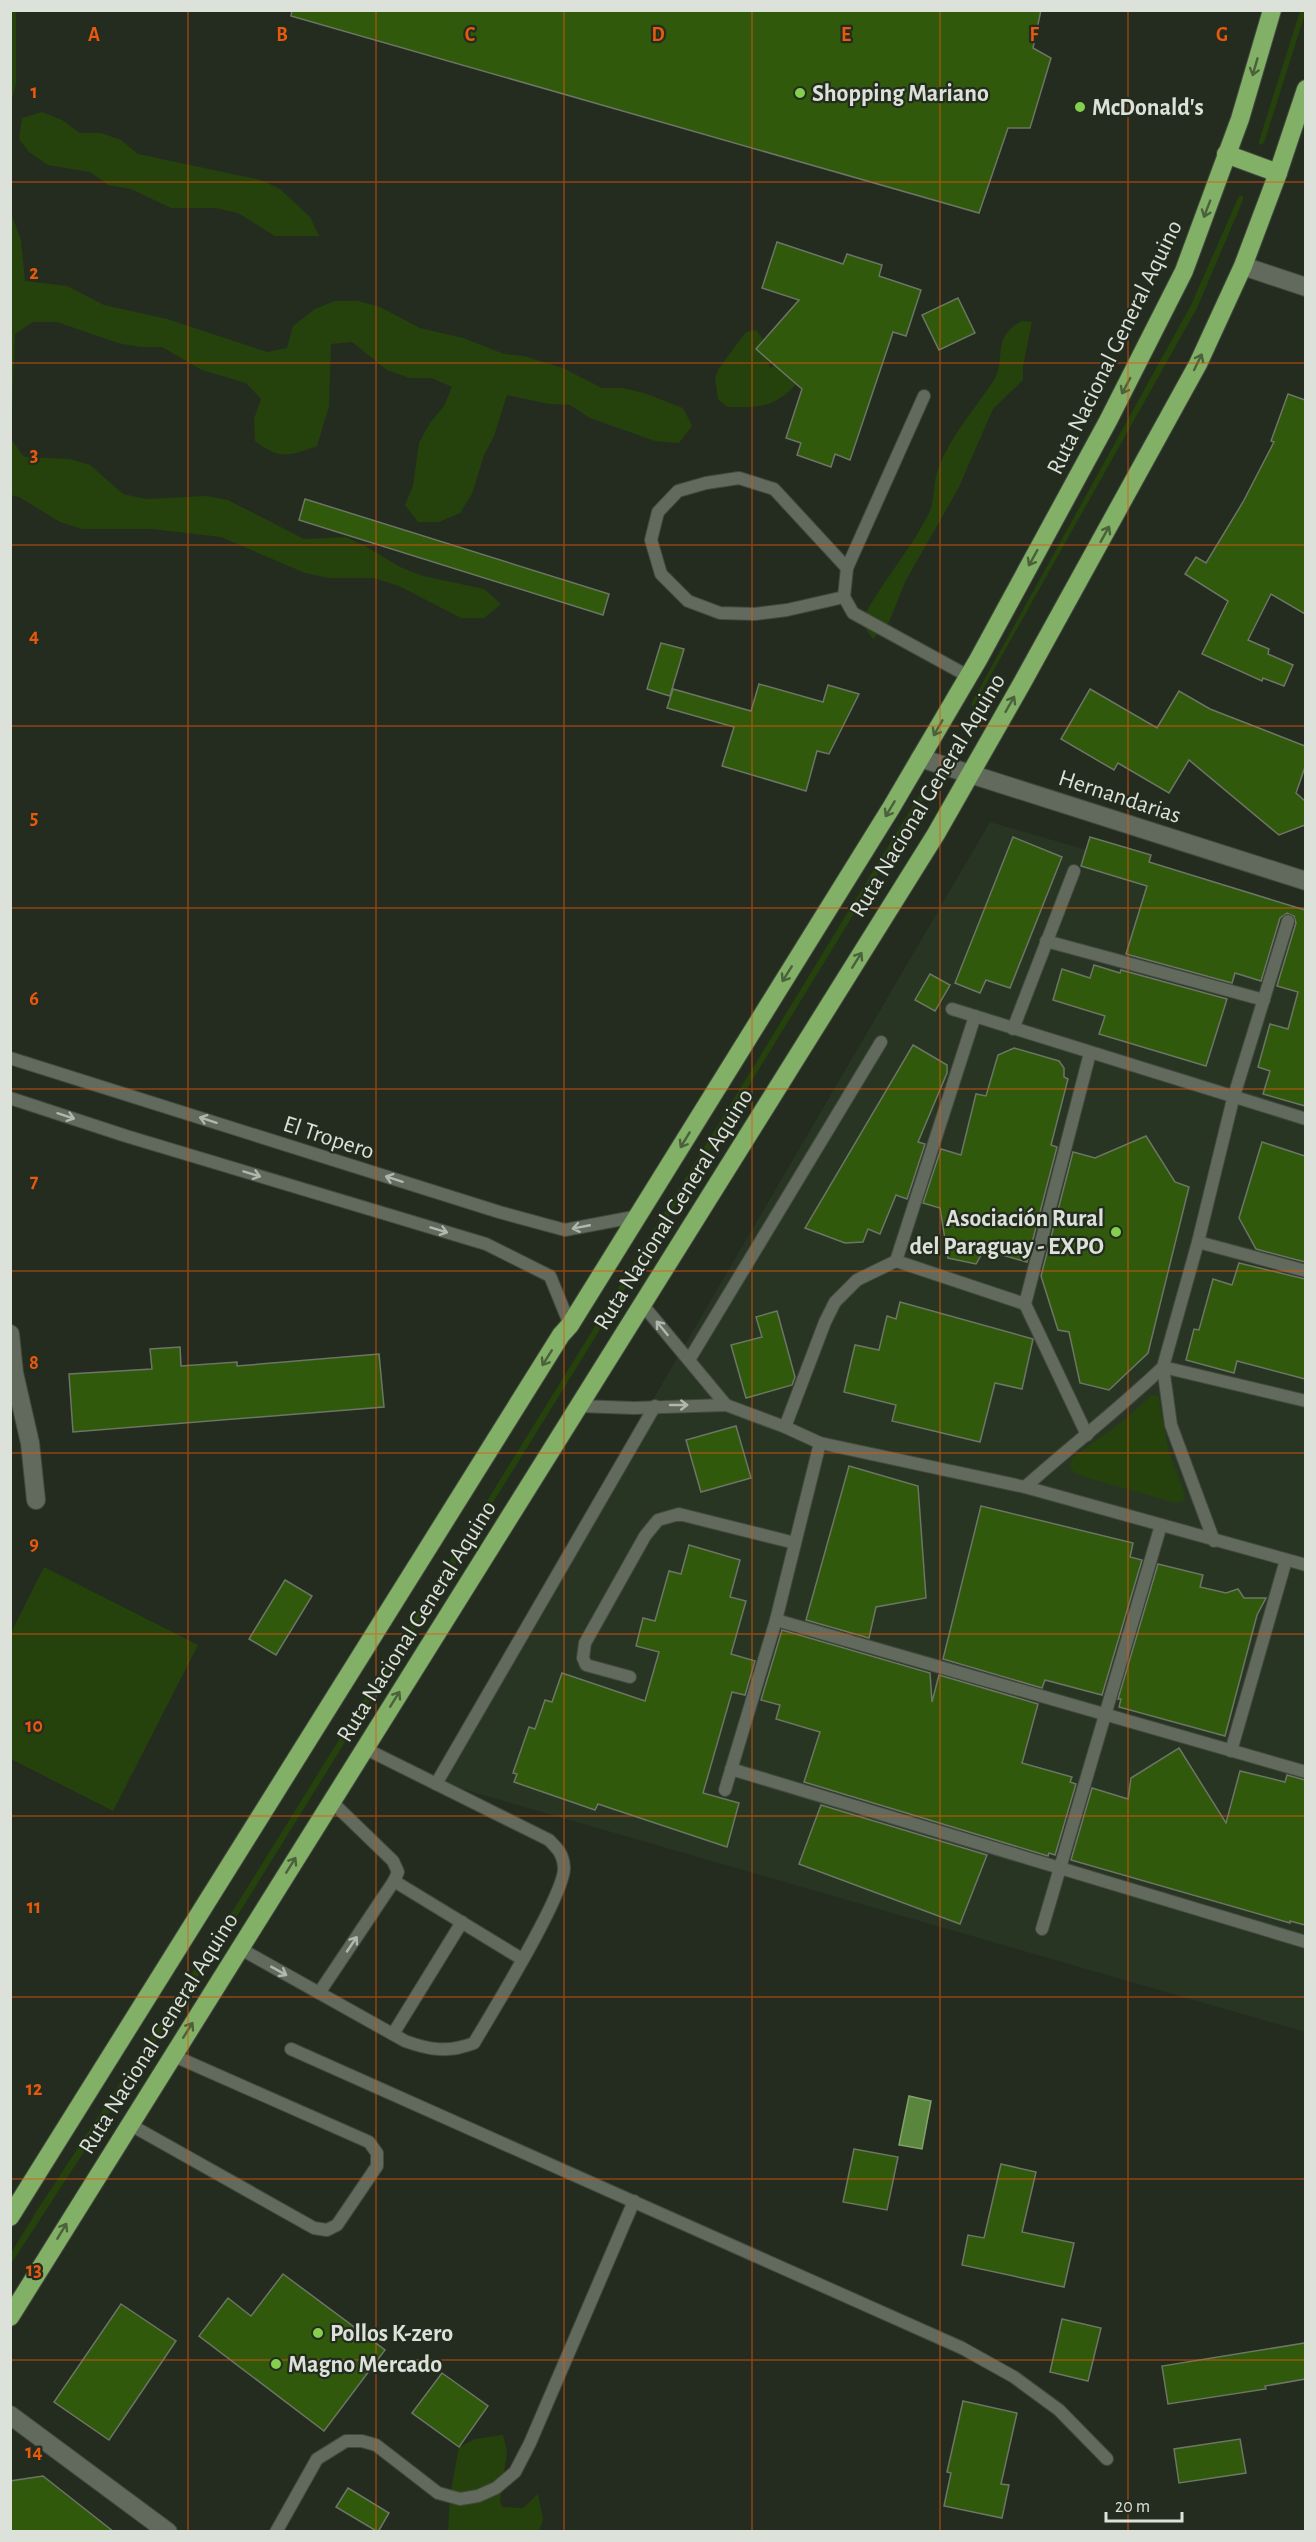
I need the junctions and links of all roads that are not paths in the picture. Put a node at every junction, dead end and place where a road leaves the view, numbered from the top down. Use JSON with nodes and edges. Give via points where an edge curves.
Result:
{"nodes":[{"id":1,"x":1272,"y":10,"type":"edge"},
{"id":2,"x":1305,"y":89,"type":"edge"},
{"id":3,"x":1301,"y":123,"type":"edge"},
{"id":4,"x":1226,"y":154,"type":"junction"},
{"id":5,"x":1278,"y":173,"type":"junction"},
{"id":6,"x":1243,"y":266,"type":"junction"},
{"id":7,"x":1305,"y":287,"type":"edge"},
{"id":8,"x":924,"y":396,"type":"dead end"},
{"id":9,"x":847,"y":567,"type":"junction"},
{"id":10,"x":844,"y":597,"type":"junction"},
{"id":11,"x":968,"y":676,"type":"junction"},
{"id":12,"x":920,"y":758,"type":"junction"},
{"id":13,"x":971,"y":773,"type":"junction"},
{"id":14,"x":1074,"y":871,"type":"dead end"},
{"id":15,"x":1305,"y":880,"type":"edge"},
{"id":16,"x":1288,"y":921,"type":"dead end"},
{"id":17,"x":1046,"y":941,"type":"junction"},
{"id":18,"x":1264,"y":1000,"type":"junction"},
{"id":19,"x":952,"y":1009,"type":"dead end"},
{"id":20,"x":975,"y":1016,"type":"junction"},
{"id":21,"x":1013,"y":1029,"type":"junction"},
{"id":22,"x":881,"y":1042,"type":"dead end"},
{"id":23,"x":1090,"y":1053,"type":"junction"},
{"id":24,"x":10,"y":1058,"type":"edge"},
{"id":25,"x":10,"y":1098,"type":"edge"},
{"id":26,"x":1233,"y":1099,"type":"junction"},
{"id":27,"x":1305,"y":1119,"type":"edge"},
{"id":28,"x":639,"y":1216,"type":"junction"},
{"id":29,"x":1198,"y":1242,"type":"junction"},
{"id":30,"x":896,"y":1261,"type":"junction"},
{"id":31,"x":1305,"y":1271,"type":"edge"},
{"id":32,"x":642,"y":1304,"type":"junction"},
{"id":33,"x":1025,"y":1304,"type":"junction"},
{"id":34,"x":570,"y":1325,"type":"junction"},
{"id":35,"x":10,"y":1334,"type":"edge"},
{"id":36,"x":689,"y":1360,"type":"junction"},
{"id":37,"x":1163,"y":1367,"type":"junction"},
{"id":38,"x":1305,"y":1401,"type":"edge"},
{"id":39,"x":726,"y":1405,"type":"junction"},
{"id":40,"x":579,"y":1406,"type":"junction"},
{"id":41,"x":655,"y":1406,"type":"junction"},
{"id":42,"x":785,"y":1427,"type":"junction"},
{"id":43,"x":1087,"y":1434,"type":"junction"},
{"id":44,"x":820,"y":1443,"type":"junction"},
{"id":45,"x":1025,"y":1487,"type":"junction"},
{"id":46,"x":36,"y":1500,"type":"dead end"},
{"id":47,"x":1161,"y":1525,"type":"junction"},
{"id":48,"x":1214,"y":1541,"type":"junction"},
{"id":49,"x":795,"y":1543,"type":"junction"},
{"id":50,"x":1286,"y":1560,"type":"junction"},
{"id":51,"x":1305,"y":1565,"type":"edge"},
{"id":52,"x":776,"y":1620,"type":"junction"},
{"id":53,"x":630,"y":1677,"type":"dead end"},
{"id":54,"x":1106,"y":1716,"type":"junction"},
{"id":55,"x":364,"y":1748,"type":"junction"},
{"id":56,"x":1231,"y":1750,"type":"junction"},
{"id":57,"x":731,"y":1769,"type":"junction"},
{"id":58,"x":1305,"y":1772,"type":"edge"},
{"id":59,"x":436,"y":1784,"type":"junction"},
{"id":60,"x":725,"y":1790,"type":"dead end"},
{"id":61,"x":331,"y":1801,"type":"junction"},
{"id":62,"x":1060,"y":1868,"type":"junction"},
{"id":63,"x":394,"y":1881,"type":"junction"},
{"id":64,"x":462,"y":1922,"type":"junction"},
{"id":65,"x":1042,"y":1929,"type":"dead end"},
{"id":66,"x":1305,"y":1942,"type":"edge"},
{"id":67,"x":239,"y":1948,"type":"junction"},
{"id":68,"x":522,"y":1959,"type":"junction"},
{"id":69,"x":319,"y":1993,"type":"junction"},
{"id":70,"x":393,"y":2034,"type":"junction"},
{"id":71,"x":291,"y":2049,"type":"dead end"},
{"id":72,"x":172,"y":2055,"type":"junction"},
{"id":73,"x":129,"y":2124,"type":"junction"},
{"id":74,"x":634,"y":2202,"type":"junction"},
{"id":75,"x":10,"y":2217,"type":"edge"},
{"id":76,"x":10,"y":2317,"type":"edge"},
{"id":77,"x":10,"y":2415,"type":"edge"},
{"id":78,"x":1107,"y":2459,"type":"dead end"},
{"id":79,"x":168,"y":2532,"type":"edge"},
{"id":80,"x":276,"y":2532,"type":"edge"}],
"edges":[{"from":1,"to":4,"type":"highway","name":"Ruta Nacional General Aquino","one_way":true},
{"from":2,"to":3,"type":"highway","name":"Ruta Nacional General Aquino"},
{"from":3,"to":5,"type":"highway","name":"Ruta Nacional General Aquino"},
{"from":4,"to":5,"type":"highway"},
{"from":4,"to":11,"type":"highway","name":"Ruta Nacional General Aquino","one_way":true,"via":[[1184,271],[1145,350]]},
{"from":5,"to":6,"type":"highway","name":"Ruta Nacional General Aquino"},
{"from":6,"to":7,"type":"street"},
{"from":13,"to":6,"type":"highway","name":"Ruta Nacional General Aquino","one_way":true,"via":[[1168,420]]},
{"from":8,"to":9,"type":"lane"},
{"from":9,"to":10,"type":"lane"},
{"from":9,"to":10,"type":"lane","via":[[774,489],[739,478],[678,491],[658,512],[651,540],[661,574],[688,601],[720,613],[787,610]]},
{"from":10,"to":11,"type":"lane","via":[[853,613]]},
{"from":11,"to":12,"type":"highway","name":"Ruta Nacional General Aquino","one_way":true},
{"from":12,"to":13,"type":"street","name":"Hernandarias"},
{"from":12,"to":28,"type":"highway","name":"Ruta Nacional General Aquino","one_way":true},
{"from":13,"to":15,"type":"street","name":"Hernandarias"},
{"from":32,"to":13,"type":"highway","name":"Ruta Nacional General Aquino","one_way":true},
{"from":14,"to":17,"type":"lane"},
{"from":16,"to":18,"type":"lane"},
{"from":17,"to":18,"type":"lane"},
{"from":17,"to":21,"type":"lane"},
{"from":18,"to":26,"type":"lane"},
{"from":19,"to":20,"type":"lane"},
{"from":20,"to":21,"type":"lane"},
{"from":20,"to":30,"type":"lane"},
{"from":21,"to":23,"type":"lane"},
{"from":22,"to":36,"type":"lane"},
{"from":23,"to":26,"type":"lane"},
{"from":23,"to":33,"type":"lane"},
{"from":28,"to":24,"type":"lane","name":"El Tropero","one_way":true,"via":[[565,1230]]},
{"from":25,"to":34,"type":"lane","one_way":true,"via":[[486,1244],[550,1276]]},
{"from":26,"to":27,"type":"lane"},
{"from":26,"to":29,"type":"lane"},
{"from":28,"to":34,"type":"highway","name":"Ruta Nacional General Aquino"},
{"from":29,"to":31,"type":"lane"},
{"from":29,"to":37,"type":"lane"},
{"from":30,"to":33,"type":"lane"},
{"from":30,"to":42,"type":"lane","via":[[857,1280],[835,1302]]},
{"from":36,"to":32,"type":"lane","one_way":true},
{"from":32,"to":40,"type":"highway","name":"Ruta Nacional General Aquino"},
{"from":33,"to":43,"type":"lane"},
{"from":34,"to":75,"type":"highway","name":"Ruta Nacional General Aquino","one_way":true},
{"from":35,"to":46,"type":"street"},
{"from":36,"to":39,"type":"lane"},
{"from":37,"to":38,"type":"lane"},
{"from":37,"to":43,"type":"lane"},
{"from":37,"to":48,"type":"lane","via":[[1171,1425]]},
{"from":41,"to":39,"type":"lane","one_way":true},
{"from":39,"to":42,"type":"lane"},
{"from":40,"to":41,"type":"lane"},
{"from":55,"to":40,"type":"highway","name":"Ruta Nacional General Aquino","one_way":true},
{"from":41,"to":59,"type":"lane"},
{"from":42,"to":44,"type":"lane"},
{"from":43,"to":45,"type":"lane"},
{"from":44,"to":45,"type":"lane"},
{"from":44,"to":49,"type":"lane"},
{"from":45,"to":47,"type":"lane"},
{"from":47,"to":48,"type":"lane"},
{"from":47,"to":54,"type":"lane"},
{"from":48,"to":50,"type":"lane"},
{"from":49,"to":52,"type":"lane"},
{"from":49,"to":53,"type":"lane","via":[[680,1514],[658,1520],[645,1536],[585,1643],[586,1665]]},
{"from":50,"to":51,"type":"lane"},
{"from":50,"to":56,"type":"lane"},
{"from":52,"to":54,"type":"lane"},
{"from":52,"to":57,"type":"lane"},
{"from":54,"to":56,"type":"lane"},
{"from":54,"to":62,"type":"lane"},
{"from":55,"to":59,"type":"lane"},
{"from":55,"to":61,"type":"highway","name":"Ruta Nacional General Aquino"},
{"from":56,"to":58,"type":"lane"},
{"from":57,"to":60,"type":"lane"},
{"from":57,"to":62,"type":"lane"},
{"from":59,"to":68,"type":"lane","via":[[549,1840],[562,1853],[565,1869],[558,1891]]},
{"from":61,"to":63,"type":"lane","via":[[393,1861],[398,1872]]},
{"from":67,"to":61,"type":"highway","name":"Ruta Nacional General Aquino","one_way":true},
{"from":62,"to":65,"type":"lane"},
{"from":62,"to":66,"type":"lane"},
{"from":63,"to":64,"type":"lane"},
{"from":69,"to":63,"type":"lane","one_way":true},
{"from":64,"to":68,"type":"lane"},
{"from":64,"to":70,"type":"lane"},
{"from":67,"to":69,"type":"lane","one_way":true},
{"from":72,"to":67,"type":"highway","name":"Ruta Nacional General Aquino","one_way":true},
{"from":68,"to":70,"type":"lane","via":[[474,2043],[449,2051],[424,2048]]},
{"from":69,"to":70,"type":"lane"},
{"from":71,"to":74,"type":"lane"},
{"from":72,"to":73,"type":"highway","name":"Ruta Nacional General Aquino"},
{"from":72,"to":73,"type":"lane","via":[[369,2142],[377,2153],[377,2166],[337,2225],[327,2230],[314,2228]]},
{"from":76,"to":73,"type":"highway","name":"Ruta Nacional General Aquino","one_way":true},
{"from":74,"to":78,"type":"lane","via":[[962,2348],[1014,2377],[1059,2410]]},
{"from":74,"to":80,"type":"lane","via":[[515,2472],[496,2488],[460,2499],[438,2493],[375,2445],[346,2441],[317,2459]]},
{"from":77,"to":79,"type":"street"}]}
